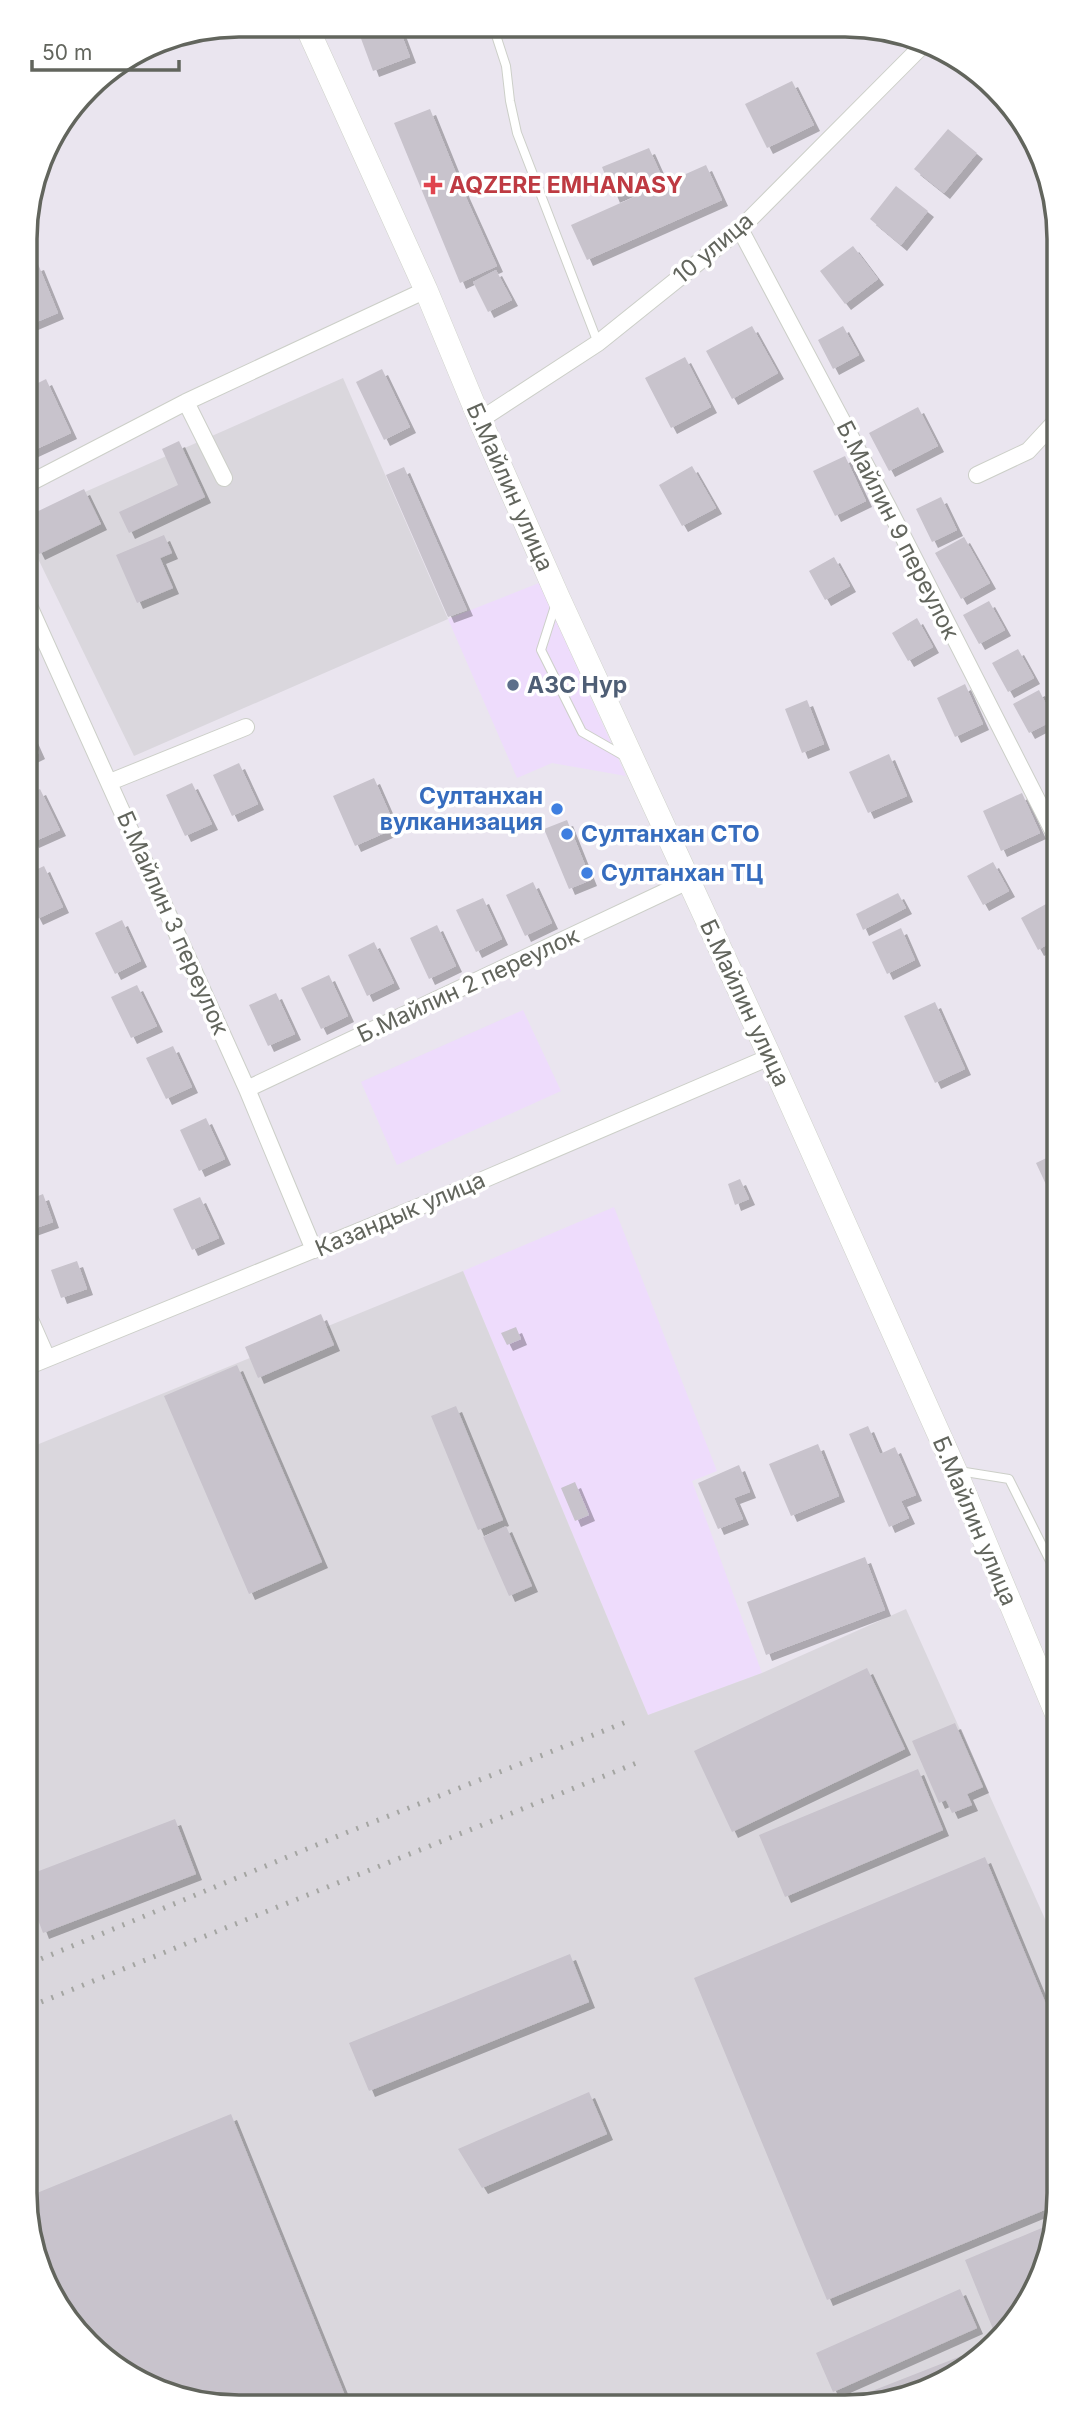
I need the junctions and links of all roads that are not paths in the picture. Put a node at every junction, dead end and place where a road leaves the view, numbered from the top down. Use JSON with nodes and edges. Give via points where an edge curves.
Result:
{"nodes":[{"id":1,"x":311,"y":37,"type":"edge"},
{"id":2,"x":497,"y":37,"type":"edge"},
{"id":3,"x":918,"y":50,"type":"edge"},
{"id":4,"x":740,"y":229,"type":"junction"},
{"id":5,"x":426,"y":290,"type":"junction"},
{"id":6,"x":598,"y":343,"type":"junction"},
{"id":7,"x":186,"y":402,"type":"junction"},
{"id":8,"x":480,"y":420,"type":"junction"},
{"id":9,"x":1047,"y":430,"type":"edge"},
{"id":10,"x":977,"y":475,"type":"dead end"},
{"id":11,"x":224,"y":478,"type":"dead end"},
{"id":12,"x":37,"y":479,"type":"edge"},
{"id":13,"x":558,"y":597,"type":"junction"},
{"id":14,"x":37,"y":623,"type":"edge"},
{"id":15,"x":246,"y":727,"type":"dead end"},
{"id":16,"x":634,"y":761,"type":"junction"},
{"id":17,"x":110,"y":782,"type":"junction"},
{"id":18,"x":1047,"y":819,"type":"edge"},
{"id":19,"x":688,"y":881,"type":"junction"},
{"id":20,"x":770,"y":1057,"type":"junction"},
{"id":21,"x":247,"y":1089,"type":"junction"},
{"id":22,"x":314,"y":1250,"type":"junction"},
{"id":23,"x":37,"y":1336,"type":"edge"},
{"id":24,"x":47,"y":1359,"type":"junction"},
{"id":25,"x":37,"y":1363,"type":"edge"},
{"id":26,"x":955,"y":1470,"type":"junction"},
{"id":27,"x":1047,"y":1555,"type":"edge"},
{"id":28,"x":1047,"y":1690,"type":"edge"}],
"edges":[{"from":1,"to":5,"type":"street","name":"Б.Майлин улица"},
{"from":2,"to":6,"type":"lane","via":[[517,133]]},
{"from":3,"to":4,"type":"street","name":"10 улица"},
{"from":4,"to":6,"type":"street","name":"10 улица"},
{"from":4,"to":18,"type":"street","name":"Б.Майлин 9 переулок"},
{"from":5,"to":7,"type":"street"},
{"from":5,"to":8,"type":"street","name":"Б.Майлин улица"},
{"from":6,"to":8,"type":"street","name":"10 улица"},
{"from":7,"to":11,"type":"street"},
{"from":7,"to":12,"type":"street"},
{"from":8,"to":13,"type":"street","name":"Б.Майлин улица"},
{"from":9,"to":10,"type":"street","via":[[1028,451]]},
{"from":13,"to":16,"type":"street","name":"Б.Майлин улица"},
{"from":13,"to":16,"type":"lane","via":[[541,650],[582,732]]},
{"from":14,"to":17,"type":"street","name":"Б.Майлин 3 переулок"},
{"from":15,"to":17,"type":"street"},
{"from":16,"to":19,"type":"street","name":"Б.Майлин улица"},
{"from":17,"to":21,"type":"street","name":"Б.Майлин 3 переулок"},
{"from":19,"to":20,"type":"street","name":"Б.Майлин улица"},
{"from":19,"to":21,"type":"street","name":"Б.Майлин 2 переулок"},
{"from":20,"to":22,"type":"street","name":"Казандык улица"},
{"from":20,"to":26,"type":"street","name":"Б.Майлин улица"},
{"from":21,"to":22,"type":"street","name":"Б.Майлин 3 переулок"},
{"from":22,"to":24,"type":"street","name":"Казандык улица"},
{"from":23,"to":24,"type":"street"},
{"from":24,"to":25,"type":"street","name":"Казандык улица"},
{"from":26,"to":27,"type":"lane","via":[[1009,1479]]},
{"from":26,"to":28,"type":"street","name":"Б.Майлин улица"}]}
